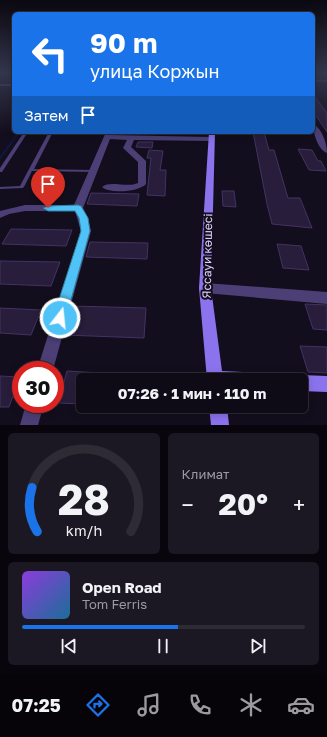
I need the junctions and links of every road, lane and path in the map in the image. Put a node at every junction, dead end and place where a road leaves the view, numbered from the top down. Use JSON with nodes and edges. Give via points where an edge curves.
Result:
{"nodes":[{"id":1,"x":315,"y":130,"type":"edge"},
{"id":2,"x":25,"y":134,"type":"edge"},
{"id":3,"x":50,"y":134,"type":"edge"},
{"id":4,"x":108,"y":134,"type":"edge"},
{"id":5,"x":211,"y":136,"type":"edge"},
{"id":6,"x":131,"y":137,"type":"junction"},
{"id":7,"x":327,"y":151,"type":"edge"},
{"id":8,"x":31,"y":170,"type":"junction"},
{"id":9,"x":0,"y":171,"type":"edge"},
{"id":10,"x":93,"y":171,"type":"junction"},
{"id":11,"x":107,"y":187,"type":"dead end"},
{"id":12,"x":0,"y":188,"type":"edge"},
{"id":13,"x":78,"y":208,"type":"junction"},
{"id":14,"x":0,"y":215,"type":"edge"},
{"id":15,"x":205,"y":288,"type":"junction"},
{"id":16,"x":327,"y":298,"type":"edge"},
{"id":17,"x":48,"y":361,"type":"edge"},
{"id":18,"x":214,"y":373,"type":"edge"},
{"id":19,"x":308,"y":383,"type":"edge"},
{"id":20,"x":327,"y":384,"type":"edge"},
{"id":21,"x":32,"y":413,"type":"edge"},
{"id":22,"x":219,"y":413,"type":"edge"},
{"id":23,"x":29,"y":425,"type":"edge"},
{"id":24,"x":220,"y":425,"type":"edge"}],
"edges":[{"from":1,"to":7,"type":"street"},
{"from":2,"to":9,"type":"lane"},
{"from":3,"to":8,"type":"lane"},
{"from":4,"to":6,"type":"street"},
{"from":4,"to":10,"type":"street"},
{"from":5,"to":6,"type":"street"},
{"from":5,"to":15,"type":"main road","name":"Яссауи көшесі"},
{"from":6,"to":11,"type":"street","via":[[127,148],[142,162],[142,184],[134,188]]},
{"from":8,"to":10,"type":"lane"},
{"from":8,"to":12,"type":"lane","via":[[21,187]]},
{"from":10,"to":13,"type":"street"},
{"from":13,"to":14,"type":"street","via":[[18,209],[4,211]]},
{"from":13,"to":17,"type":"street","via":[[86,231]]},
{"from":15,"to":16,"type":"street"},
{"from":15,"to":18,"type":"main road","name":"Яссауи көшесі"},
{"from":19,"to":20,"type":"main road"},
{"from":21,"to":23,"type":"street"},
{"from":22,"to":24,"type":"main road"}]}
